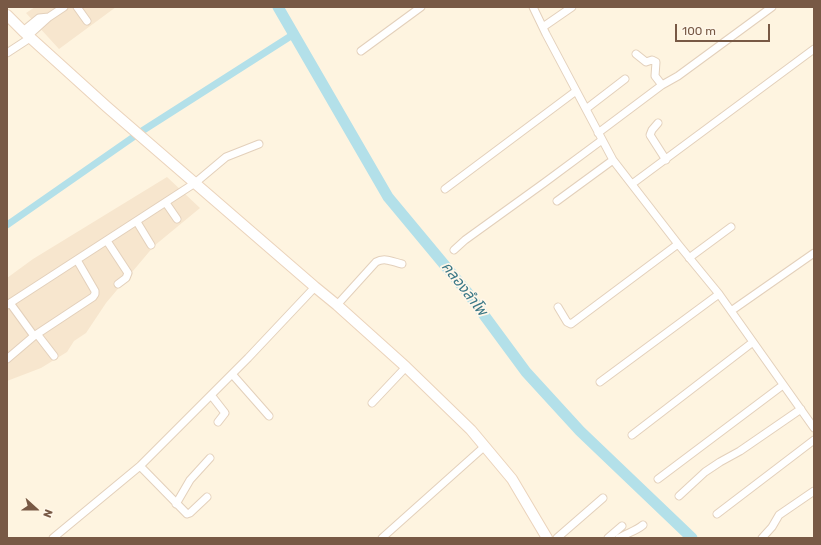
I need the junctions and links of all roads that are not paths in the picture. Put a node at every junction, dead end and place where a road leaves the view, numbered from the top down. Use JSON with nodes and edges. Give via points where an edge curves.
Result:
{"nodes":[{"id":1,"x":64,"y":7,"type":"edge"},
{"id":2,"x":77,"y":7,"type":"edge"},
{"id":3,"x":421,"y":7,"type":"edge"},
{"id":4,"x":533,"y":7,"type":"edge"},
{"id":5,"x":559,"y":7,"type":"edge"},
{"id":6,"x":572,"y":7,"type":"edge"},
{"id":7,"x":772,"y":7,"type":"edge"},
{"id":8,"x":7,"y":14,"type":"edge"},
{"id":9,"x":564,"y":14,"type":"junction"},
{"id":10,"x":86,"y":21,"type":"dead end"},
{"id":11,"x":543,"y":28,"type":"junction"},
{"id":12,"x":27,"y":35,"type":"junction"},
{"id":13,"x":814,"y":49,"type":"edge"},
{"id":14,"x":361,"y":51,"type":"dead end"},
{"id":15,"x":7,"y":53,"type":"edge"},
{"id":16,"x":636,"y":54,"type":"dead end"},
{"id":17,"x":625,"y":79,"type":"dead end"},
{"id":18,"x":662,"y":85,"type":"junction"},
{"id":19,"x":576,"y":91,"type":"junction"},
{"id":20,"x":586,"y":109,"type":"junction"},
{"id":21,"x":658,"y":123,"type":"dead end"},
{"id":22,"x":598,"y":133,"type":"junction"},
{"id":23,"x":602,"y":140,"type":"junction"},
{"id":24,"x":259,"y":144,"type":"dead end"},
{"id":25,"x":613,"y":160,"type":"junction"},
{"id":26,"x":666,"y":160,"type":"junction"},
{"id":27,"x":195,"y":183,"type":"junction"},
{"id":28,"x":632,"y":184,"type":"junction"},
{"id":29,"x":445,"y":189,"type":"dead end"},
{"id":30,"x":557,"y":201,"type":"dead end"},
{"id":31,"x":166,"y":203,"type":"junction"},
{"id":32,"x":177,"y":219,"type":"dead end"},
{"id":33,"x":136,"y":222,"type":"junction"},
{"id":34,"x":731,"y":227,"type":"dead end"},
{"id":35,"x":107,"y":241,"type":"junction"},
{"id":36,"x":678,"y":244,"type":"junction"},
{"id":37,"x":151,"y":245,"type":"dead end"},
{"id":38,"x":454,"y":250,"type":"dead end"},
{"id":39,"x":814,"y":253,"type":"edge"},
{"id":40,"x":689,"y":258,"type":"junction"},
{"id":41,"x":77,"y":260,"type":"junction"},
{"id":42,"x":402,"y":264,"type":"dead end"},
{"id":43,"x":118,"y":284,"type":"dead end"},
{"id":44,"x":315,"y":287,"type":"junction"},
{"id":45,"x":719,"y":294,"type":"junction"},
{"id":46,"x":8,"y":304,"type":"edge"},
{"id":47,"x":338,"y":305,"type":"junction"},
{"id":48,"x":558,"y":307,"type":"dead end"},
{"id":49,"x":731,"y":311,"type":"junction"},
{"id":50,"x":35,"y":335,"type":"junction"},
{"id":51,"x":753,"y":342,"type":"junction"},
{"id":52,"x":54,"y":356,"type":"dead end"},
{"id":53,"x":7,"y":358,"type":"edge"},
{"id":54,"x":406,"y":367,"type":"junction"},
{"id":55,"x":232,"y":374,"type":"junction"},
{"id":56,"x":600,"y":382,"type":"dead end"},
{"id":57,"x":783,"y":385,"type":"junction"},
{"id":58,"x":211,"y":395,"type":"junction"},
{"id":59,"x":372,"y":403,"type":"dead end"},
{"id":60,"x":800,"y":409,"type":"junction"},
{"id":61,"x":269,"y":416,"type":"dead end"},
{"id":62,"x":218,"y":422,"type":"dead end"},
{"id":63,"x":814,"y":428,"type":"edge"},
{"id":64,"x":632,"y":435,"type":"dead end"},
{"id":65,"x":814,"y":440,"type":"edge"},
{"id":66,"x":485,"y":446,"type":"junction"},
{"id":67,"x":210,"y":458,"type":"dead end"},
{"id":68,"x":140,"y":466,"type":"junction"},
{"id":69,"x":658,"y":479,"type":"dead end"},
{"id":70,"x":814,"y":490,"type":"edge"},
{"id":71,"x":679,"y":496,"type":"dead end"},
{"id":72,"x":207,"y":497,"type":"dead end"},
{"id":73,"x":603,"y":498,"type":"dead end"},
{"id":74,"x":176,"y":504,"type":"junction"},
{"id":75,"x":717,"y":514,"type":"dead end"},
{"id":76,"x":643,"y":525,"type":"dead end"},
{"id":77,"x":622,"y":526,"type":"dead end"},
{"id":78,"x":53,"y":538,"type":"edge"},
{"id":79,"x":382,"y":538,"type":"edge"},
{"id":80,"x":547,"y":538,"type":"edge"},
{"id":81,"x":557,"y":538,"type":"edge"},
{"id":82,"x":608,"y":538,"type":"edge"},
{"id":83,"x":619,"y":538,"type":"edge"},
{"id":84,"x":762,"y":538,"type":"edge"}],
"edges":[{"from":1,"to":12,"type":"street","via":[[49,17],[39,18]]},
{"from":2,"to":10,"type":"street"},
{"from":3,"to":14,"type":"street"},
{"from":4,"to":11,"type":"street"},
{"from":5,"to":9,"type":"street"},
{"from":6,"to":9,"type":"street"},
{"from":7,"to":18,"type":"street"},
{"from":8,"to":12,"type":"street"},
{"from":9,"to":11,"type":"street"},
{"from":11,"to":19,"type":"street"},
{"from":12,"to":15,"type":"street"},
{"from":12,"to":27,"type":"street"},
{"from":13,"to":26,"type":"street"},
{"from":16,"to":18,"type":"street","via":[[646,62],[656,62],[655,76]]},
{"from":17,"to":20,"type":"street"},
{"from":18,"to":22,"type":"street"},
{"from":19,"to":20,"type":"street"},
{"from":19,"to":29,"type":"street"},
{"from":20,"to":22,"type":"street"},
{"from":21,"to":26,"type":"street","via":[[650,135]]},
{"from":22,"to":23,"type":"street"},
{"from":23,"to":25,"type":"street"},
{"from":23,"to":38,"type":"street"},
{"from":24,"to":27,"type":"street","via":[[226,157]]},
{"from":25,"to":28,"type":"street"},
{"from":25,"to":30,"type":"street"},
{"from":26,"to":28,"type":"street"},
{"from":27,"to":31,"type":"street"},
{"from":27,"to":44,"type":"street"},
{"from":28,"to":36,"type":"street"},
{"from":31,"to":32,"type":"street"},
{"from":31,"to":33,"type":"street"},
{"from":33,"to":35,"type":"street"},
{"from":33,"to":37,"type":"street"},
{"from":34,"to":40,"type":"street"},
{"from":35,"to":41,"type":"street"},
{"from":35,"to":43,"type":"street","via":[[128,273]]},
{"from":36,"to":40,"type":"street"},
{"from":36,"to":48,"type":"street","via":[[571,324]]},
{"from":39,"to":49,"type":"street"},
{"from":40,"to":45,"type":"street"},
{"from":41,"to":46,"type":"street"},
{"from":41,"to":50,"type":"street","via":[[96,294]]},
{"from":42,"to":47,"type":"street","via":[[385,259],[376,262]]},
{"from":44,"to":47,"type":"street"},
{"from":44,"to":55,"type":"street"},
{"from":45,"to":49,"type":"street"},
{"from":45,"to":56,"type":"street"},
{"from":46,"to":50,"type":"street"},
{"from":47,"to":54,"type":"street"},
{"from":49,"to":51,"type":"street"},
{"from":50,"to":52,"type":"street"},
{"from":50,"to":53,"type":"street"},
{"from":51,"to":57,"type":"street"},
{"from":51,"to":64,"type":"street"},
{"from":54,"to":59,"type":"street"},
{"from":54,"to":66,"type":"street"},
{"from":55,"to":58,"type":"street"},
{"from":55,"to":61,"type":"street"},
{"from":57,"to":60,"type":"street"},
{"from":57,"to":69,"type":"street"},
{"from":58,"to":62,"type":"street","via":[[225,413]]},
{"from":58,"to":68,"type":"street"},
{"from":60,"to":63,"type":"street"},
{"from":60,"to":71,"type":"street","via":[[705,472]]},
{"from":65,"to":75,"type":"street"},
{"from":66,"to":79,"type":"street"},
{"from":66,"to":80,"type":"street","via":[[524,496]]},
{"from":67,"to":74,"type":"street","via":[[190,480]]},
{"from":68,"to":74,"type":"street"},
{"from":68,"to":78,"type":"street"},
{"from":70,"to":84,"type":"street","via":[[779,515]]},
{"from":72,"to":74,"type":"street","via":[[187,514]]},
{"from":73,"to":81,"type":"street"},
{"from":76,"to":83,"type":"street"},
{"from":77,"to":82,"type":"street"}]}
